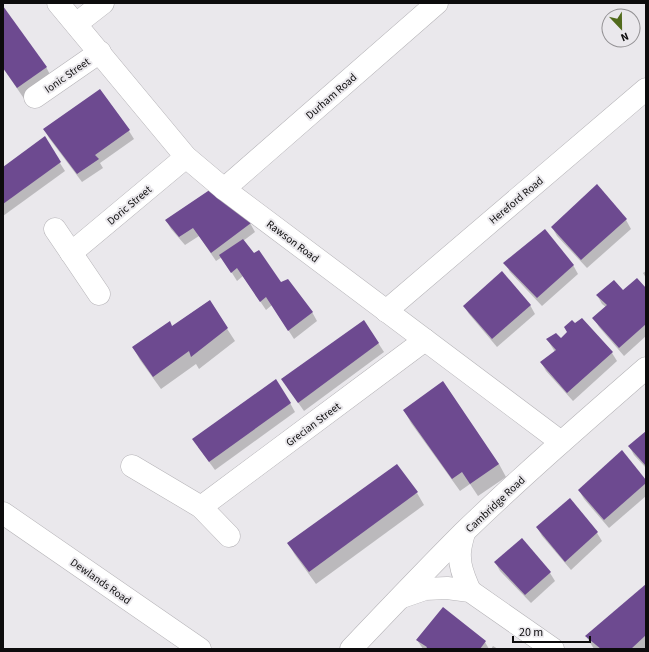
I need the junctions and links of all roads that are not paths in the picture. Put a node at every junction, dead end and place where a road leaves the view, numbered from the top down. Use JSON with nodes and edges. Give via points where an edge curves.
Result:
{"nodes":[{"id":1,"x":58,"y":3,"type":"edge"},
{"id":2,"x":103,"y":3,"type":"edge"},
{"id":3,"x":437,"y":3,"type":"edge"},
{"id":4,"x":76,"y":24,"type":"junction"},
{"id":5,"x":100,"y":52,"type":"junction"},
{"id":6,"x":646,"y":89,"type":"edge"},
{"id":7,"x":35,"y":97,"type":"dead end"},
{"id":8,"x":186,"y":157,"type":"junction"},
{"id":9,"x":224,"y":189,"type":"junction"},
{"id":10,"x":55,"y":229,"type":"dead end"},
{"id":11,"x":71,"y":253,"type":"junction"},
{"id":12,"x":99,"y":294,"type":"dead end"},
{"id":13,"x":386,"y":311,"type":"junction"},
{"id":14,"x":425,"y":340,"type":"junction"},
{"id":15,"x":646,"y":368,"type":"edge"},
{"id":16,"x":561,"y":442,"type":"junction"},
{"id":17,"x":132,"y":466,"type":"dead end"},
{"id":18,"x":201,"y":507,"type":"junction"},
{"id":19,"x":3,"y":514,"type":"edge"},
{"id":20,"x":464,"y":533,"type":"junction"},
{"id":21,"x":229,"y":536,"type":"dead end"},
{"id":22,"x":470,"y":591,"type":"junction"},
{"id":23,"x":399,"y":598,"type":"junction"},
{"id":24,"x":200,"y":649,"type":"edge"},
{"id":25,"x":351,"y":649,"type":"edge"},
{"id":26,"x":553,"y":649,"type":"edge"}],
"edges":[{"from":1,"to":4,"type":"street","name":"Rawson Road"},
{"from":2,"to":4,"type":"street"},
{"from":3,"to":9,"type":"street","name":"Durham Road"},
{"from":4,"to":5,"type":"street","name":"Rawson Road"},
{"from":5,"to":7,"type":"street","name":"Ionic Street"},
{"from":5,"to":8,"type":"street","name":"Rawson Road"},
{"from":6,"to":13,"type":"street","name":"Hereford Road"},
{"from":8,"to":9,"type":"street","name":"Rawson Road"},
{"from":8,"to":11,"type":"street","name":"Doric Street"},
{"from":9,"to":13,"type":"street","name":"Rawson Road"},
{"from":10,"to":11,"type":"street"},
{"from":11,"to":12,"type":"street"},
{"from":13,"to":14,"type":"street","name":"Rawson Road"},
{"from":14,"to":16,"type":"street","name":"Rawson Road"},
{"from":14,"to":18,"type":"street","name":"Grecian Street"},
{"from":15,"to":16,"type":"street","name":"Cambridge Road"},
{"from":16,"to":20,"type":"street","name":"Cambridge Road"},
{"from":17,"to":18,"type":"street"},
{"from":18,"to":21,"type":"street"},
{"from":19,"to":24,"type":"street","name":"Dewlands Road"},
{"from":20,"to":22,"type":"street","via":[[460,558],[463,575]]},
{"from":20,"to":23,"type":"street","name":"Cambridge Road"},
{"from":22,"to":23,"type":"street","via":[[447,588],[425,590]]},
{"from":22,"to":26,"type":"street"},
{"from":23,"to":25,"type":"street","name":"Cambridge Road"}]}
